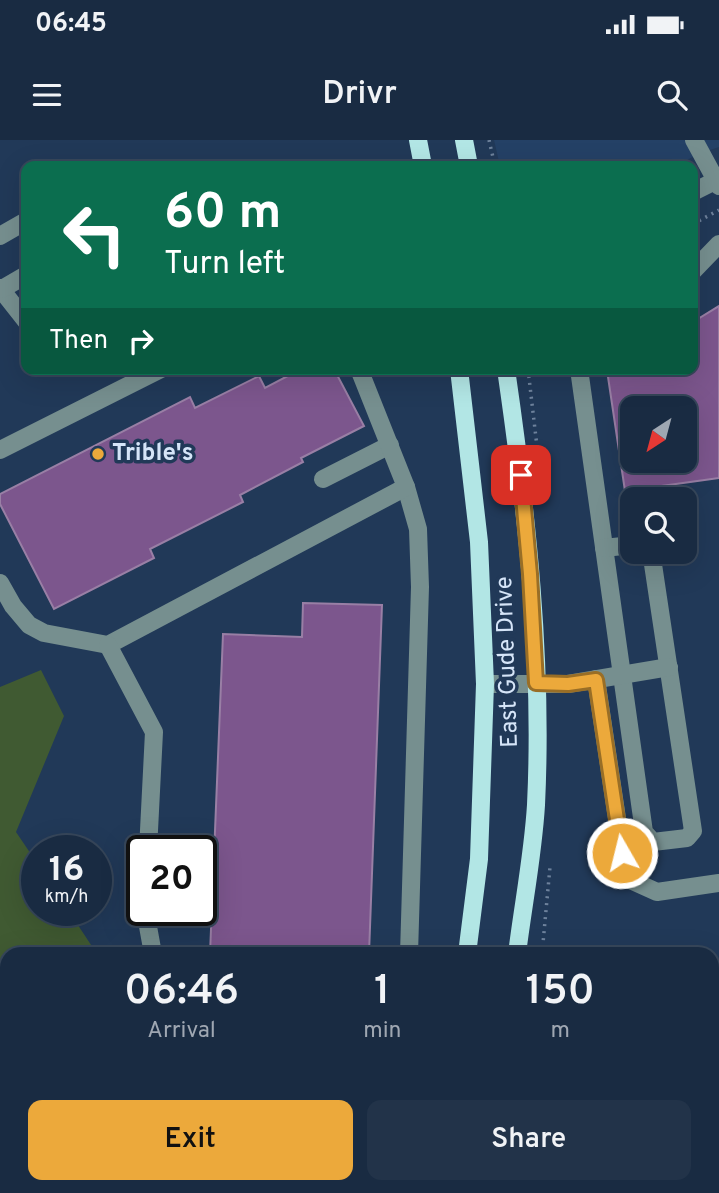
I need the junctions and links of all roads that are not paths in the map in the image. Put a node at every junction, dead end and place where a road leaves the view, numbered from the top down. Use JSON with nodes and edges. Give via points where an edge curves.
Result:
{"nodes":[{"id":1,"x":418,"y":140,"type":"edge"},
{"id":2,"x":464,"y":140,"type":"edge"},
{"id":3,"x":694,"y":140,"type":"edge"},
{"id":4,"x":422,"y":161,"type":"edge"},
{"id":5,"x":468,"y":161,"type":"edge"},
{"id":6,"x":718,"y":181,"type":"edge"},
{"id":7,"x":698,"y":190,"type":"edge"},
{"id":8,"x":21,"y":224,"type":"edge"},
{"id":9,"x":0,"y":236,"type":"edge"},
{"id":10,"x":719,"y":244,"type":"edge"},
{"id":11,"x":698,"y":266,"type":"edge"},
{"id":12,"x":21,"y":280,"type":"edge"},
{"id":13,"x":4,"y":299,"type":"edge"},
{"id":14,"x":21,"y":316,"type":"edge"},
{"id":15,"x":149,"y":375,"type":"edge"},
{"id":16,"x":361,"y":375,"type":"edge"},
{"id":17,"x":460,"y":375,"type":"edge"},
{"id":18,"x":507,"y":375,"type":"edge"},
{"id":19,"x":580,"y":375,"type":"edge"},
{"id":20,"x":390,"y":445,"type":"junction"},
{"id":21,"x":0,"y":450,"type":"edge"},
{"id":22,"x":323,"y":479,"type":"dead end"},
{"id":23,"x":406,"y":486,"type":"junction"},
{"id":24,"x":620,"y":546,"type":"edge"},
{"id":25,"x":604,"y":548,"type":"junction"},
{"id":26,"x":654,"y":564,"type":"edge"},
{"id":27,"x":0,"y":583,"type":"edge"},
{"id":28,"x":108,"y":645,"type":"junction"},
{"id":29,"x":669,"y":667,"type":"junction"},
{"id":30,"x":622,"y":675,"type":"junction"},
{"id":31,"x":596,"y":680,"type":"junction"},
{"id":32,"x":536,"y":683,"type":"junction"},
{"id":33,"x":485,"y":684,"type":"junction"},
{"id":34,"x":149,"y":835,"type":"edge"},
{"id":35,"x":719,"y":883,"type":"edge"},
{"id":36,"x":148,"y":926,"type":"edge"},
{"id":37,"x":152,"y":947,"type":"edge"},
{"id":38,"x":409,"y":947,"type":"edge"},
{"id":39,"x":468,"y":947,"type":"edge"},
{"id":40,"x":518,"y":947,"type":"edge"}],
"edges":[{"from":1,"to":4,"type":"main road"},
{"from":2,"to":5,"type":"main road"},
{"from":3,"to":6,"type":"street"},
{"from":6,"to":7,"type":"street"},
{"from":8,"to":9,"type":"street"},
{"from":10,"to":11,"type":"street"},
{"from":12,"to":13,"type":"street"},
{"from":13,"to":14,"type":"street"},
{"from":15,"to":21,"type":"street"},
{"from":16,"to":20,"type":"street"},
{"from":17,"to":33,"type":"main road","name":"East Gude Drive","via":[[479,542]]},
{"from":18,"to":32,"type":"main road","name":"East Gude Drive","via":[[524,499]]},
{"from":19,"to":25,"type":"street"},
{"from":20,"to":22,"type":"street"},
{"from":20,"to":23,"type":"street"},
{"from":23,"to":28,"type":"street"},
{"from":23,"to":38,"type":"street","via":[[418,529],[420,587]]},
{"from":24,"to":25,"type":"street"},
{"from":25,"to":30,"type":"street"},
{"from":26,"to":29,"type":"street"},
{"from":27,"to":28,"type":"street","via":[[29,625],[44,634]]},
{"from":28,"to":34,"type":"street","via":[[154,732]]},
{"from":29,"to":30,"type":"street"},
{"from":29,"to":30,"type":"street","via":[[693,831],[687,838],[653,842],[643,832]]},
{"from":30,"to":31,"type":"street"},
{"from":31,"to":32,"type":"street"},
{"from":31,"to":35,"type":"street","via":[[626,878],[657,892]]},
{"from":32,"to":33,"type":"street"},
{"from":32,"to":40,"type":"main road","name":"East Gude Drive","via":[[536,807]]},
{"from":33,"to":39,"type":"main road","name":"East Gude Drive","via":[[479,859]]},
{"from":36,"to":37,"type":"street"}]}
